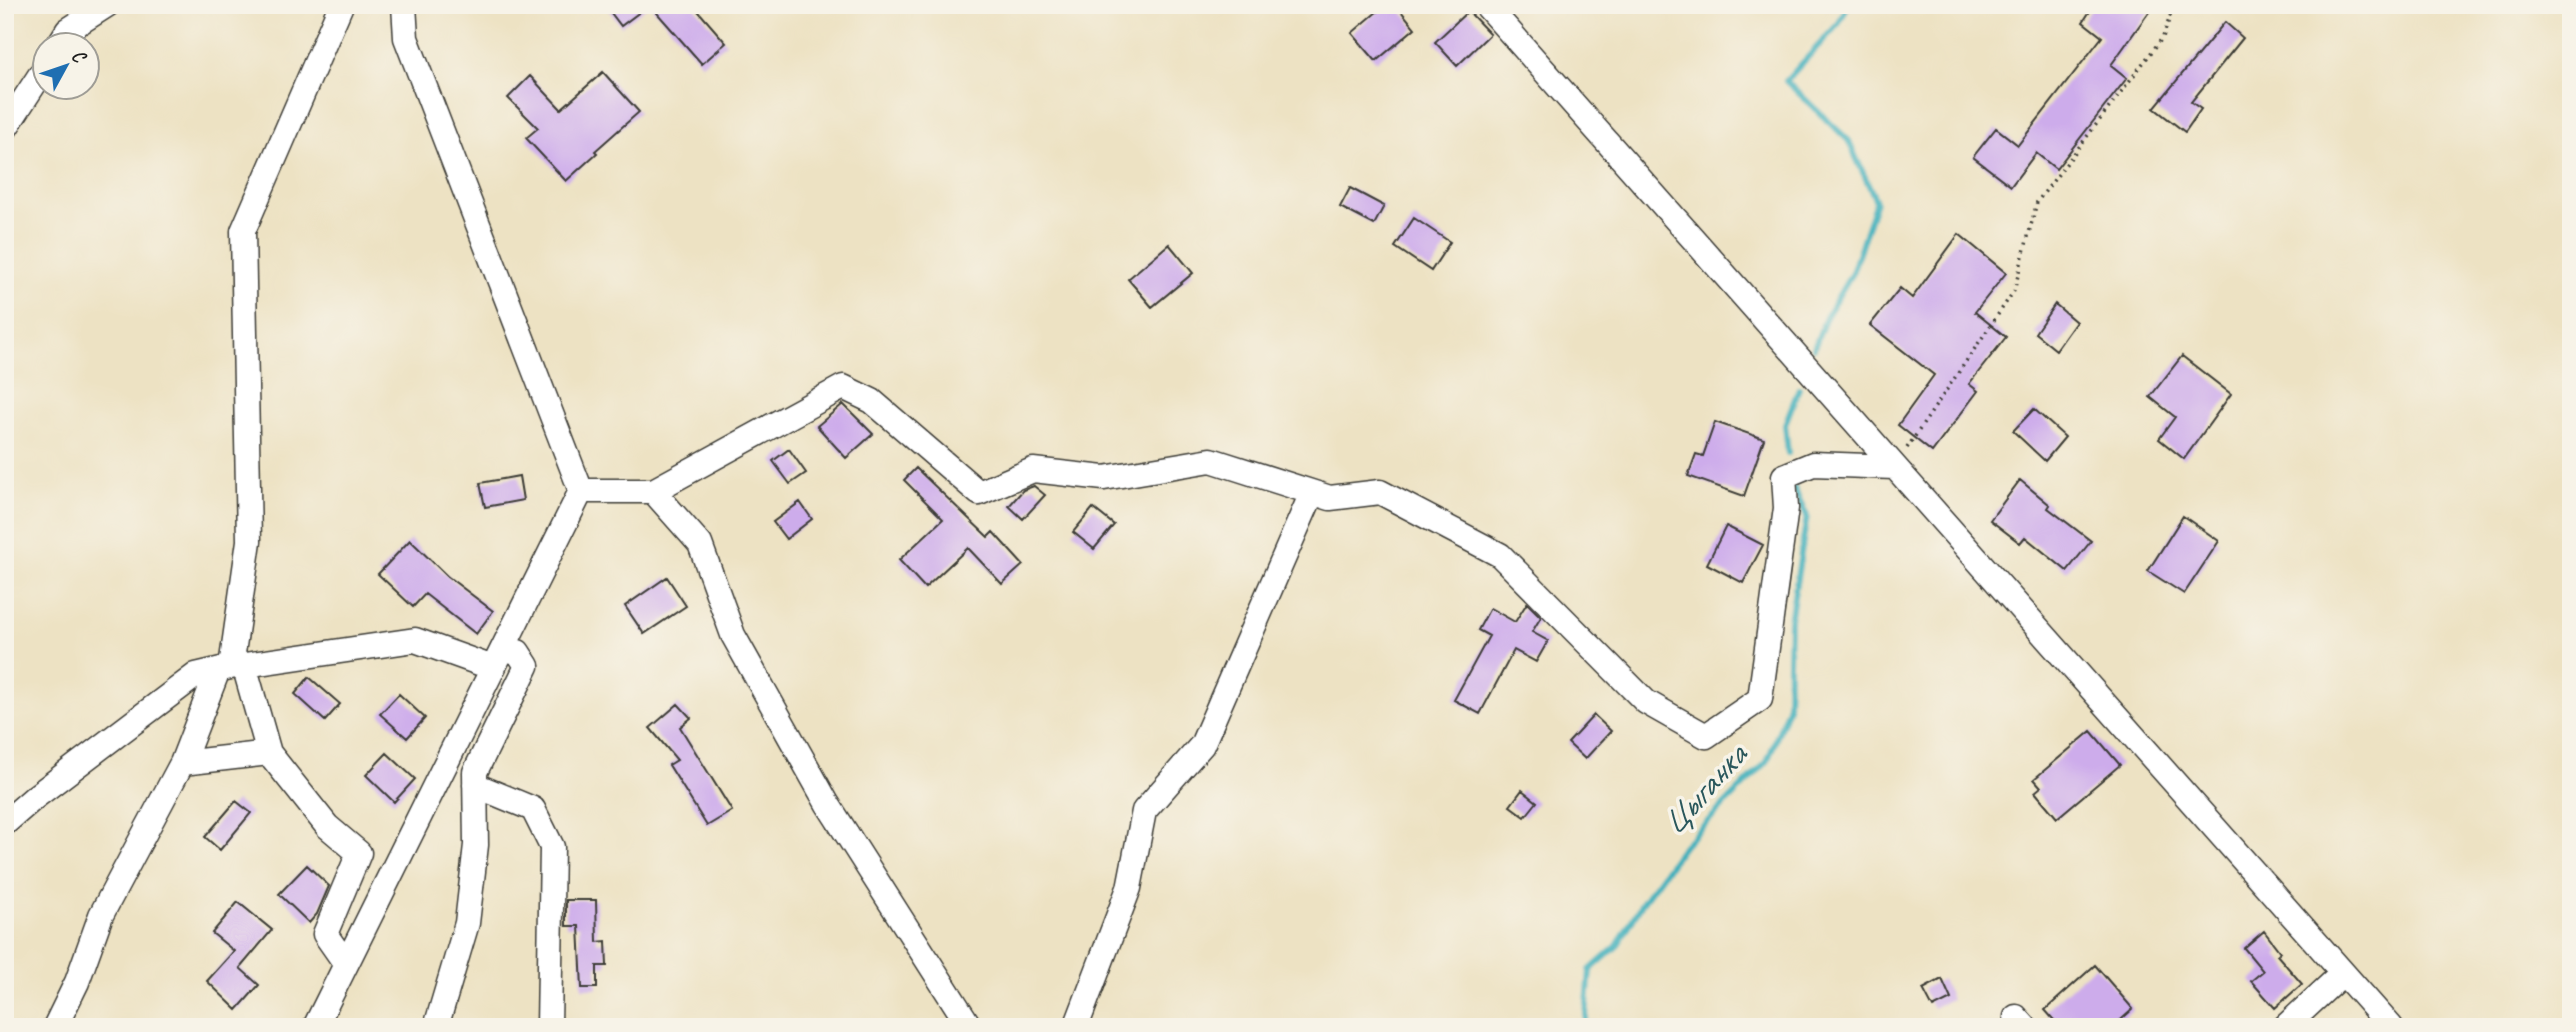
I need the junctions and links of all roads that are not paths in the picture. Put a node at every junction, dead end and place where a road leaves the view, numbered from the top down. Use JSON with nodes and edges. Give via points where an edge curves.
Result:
{"nodes":[{"id":1,"x":107,"y":5,"type":"edge"},
{"id":2,"x":341,"y":5,"type":"edge"},
{"id":3,"x":404,"y":5,"type":"edge"},
{"id":4,"x":1486,"y":5,"type":"edge"},
{"id":5,"x":67,"y":32,"type":"edge"},
{"id":6,"x":32,"y":88,"type":"edge"},
{"id":7,"x":5,"y":129,"type":"edge"},
{"id":8,"x":1894,"y":467,"type":"junction"},
{"id":9,"x":582,"y":491,"type":"junction"},
{"id":10,"x":653,"y":491,"type":"junction"},
{"id":11,"x":1312,"y":493,"type":"junction"},
{"id":12,"x":498,"y":659,"type":"junction"},
{"id":13,"x":231,"y":667,"type":"junction"},
{"id":14,"x":269,"y":753,"type":"junction"},
{"id":15,"x":182,"y":763,"type":"junction"},
{"id":16,"x":475,"y":785,"type":"junction"},
{"id":17,"x":5,"y":823,"type":"edge"},
{"id":18,"x":346,"y":964,"type":"junction"},
{"id":19,"x":2343,"y":973,"type":"junction"},
{"id":20,"x":55,"y":1027,"type":"edge"},
{"id":21,"x":315,"y":1027,"type":"edge"},
{"id":22,"x":436,"y":1027,"type":"edge"},
{"id":23,"x":549,"y":1027,"type":"edge"},
{"id":24,"x":970,"y":1027,"type":"edge"},
{"id":25,"x":1076,"y":1027,"type":"edge"},
{"id":26,"x":2285,"y":1027,"type":"edge"},
{"id":27,"x":2391,"y":1027,"type":"edge"}],
"edges":[{"from":1,"to":5,"type":"street"},
{"from":2,"to":13,"type":"street","via":[[243,231],[250,541]]},
{"from":3,"to":9,"type":"street","via":[[406,38]]},
{"from":4,"to":8,"type":"street"},
{"from":6,"to":7,"type":"street"},
{"from":8,"to":11,"type":"street","via":[[1813,464],[1784,476],[1786,508],[1760,699],[1706,736],[1646,702],[1500,555],[1380,492],[1330,498]]},
{"from":8,"to":19,"type":"street"},
{"from":9,"to":10,"type":"street"},
{"from":9,"to":12,"type":"street"},
{"from":10,"to":11,"type":"street","via":[[843,387],[872,401],[979,493],[1033,470],[1104,478],[1210,460]]},
{"from":10,"to":24,"type":"street","via":[[700,544],[733,635],[827,803]]},
{"from":11,"to":25,"type":"street","via":[[1202,745],[1144,811],[1129,888]]},
{"from":12,"to":13,"type":"street","via":[[415,640]]},
{"from":12,"to":16,"type":"street","via":[[518,652],[527,666],[475,772]]},
{"from":12,"to":18,"type":"street"},
{"from":13,"to":14,"type":"street"},
{"from":13,"to":15,"type":"street"},
{"from":13,"to":17,"type":"street","via":[[196,676]]},
{"from":14,"to":15,"type":"street"},
{"from":14,"to":18,"type":"street","via":[[327,827],[359,853],[325,934]]},
{"from":15,"to":20,"type":"street","via":[[101,915]]},
{"from":16,"to":22,"type":"street","via":[[477,845],[467,923]]},
{"from":16,"to":23,"type":"street","via":[[533,809],[552,847]]},
{"from":18,"to":21,"type":"street"},
{"from":19,"to":26,"type":"street"},
{"from":19,"to":27,"type":"street"}]}
